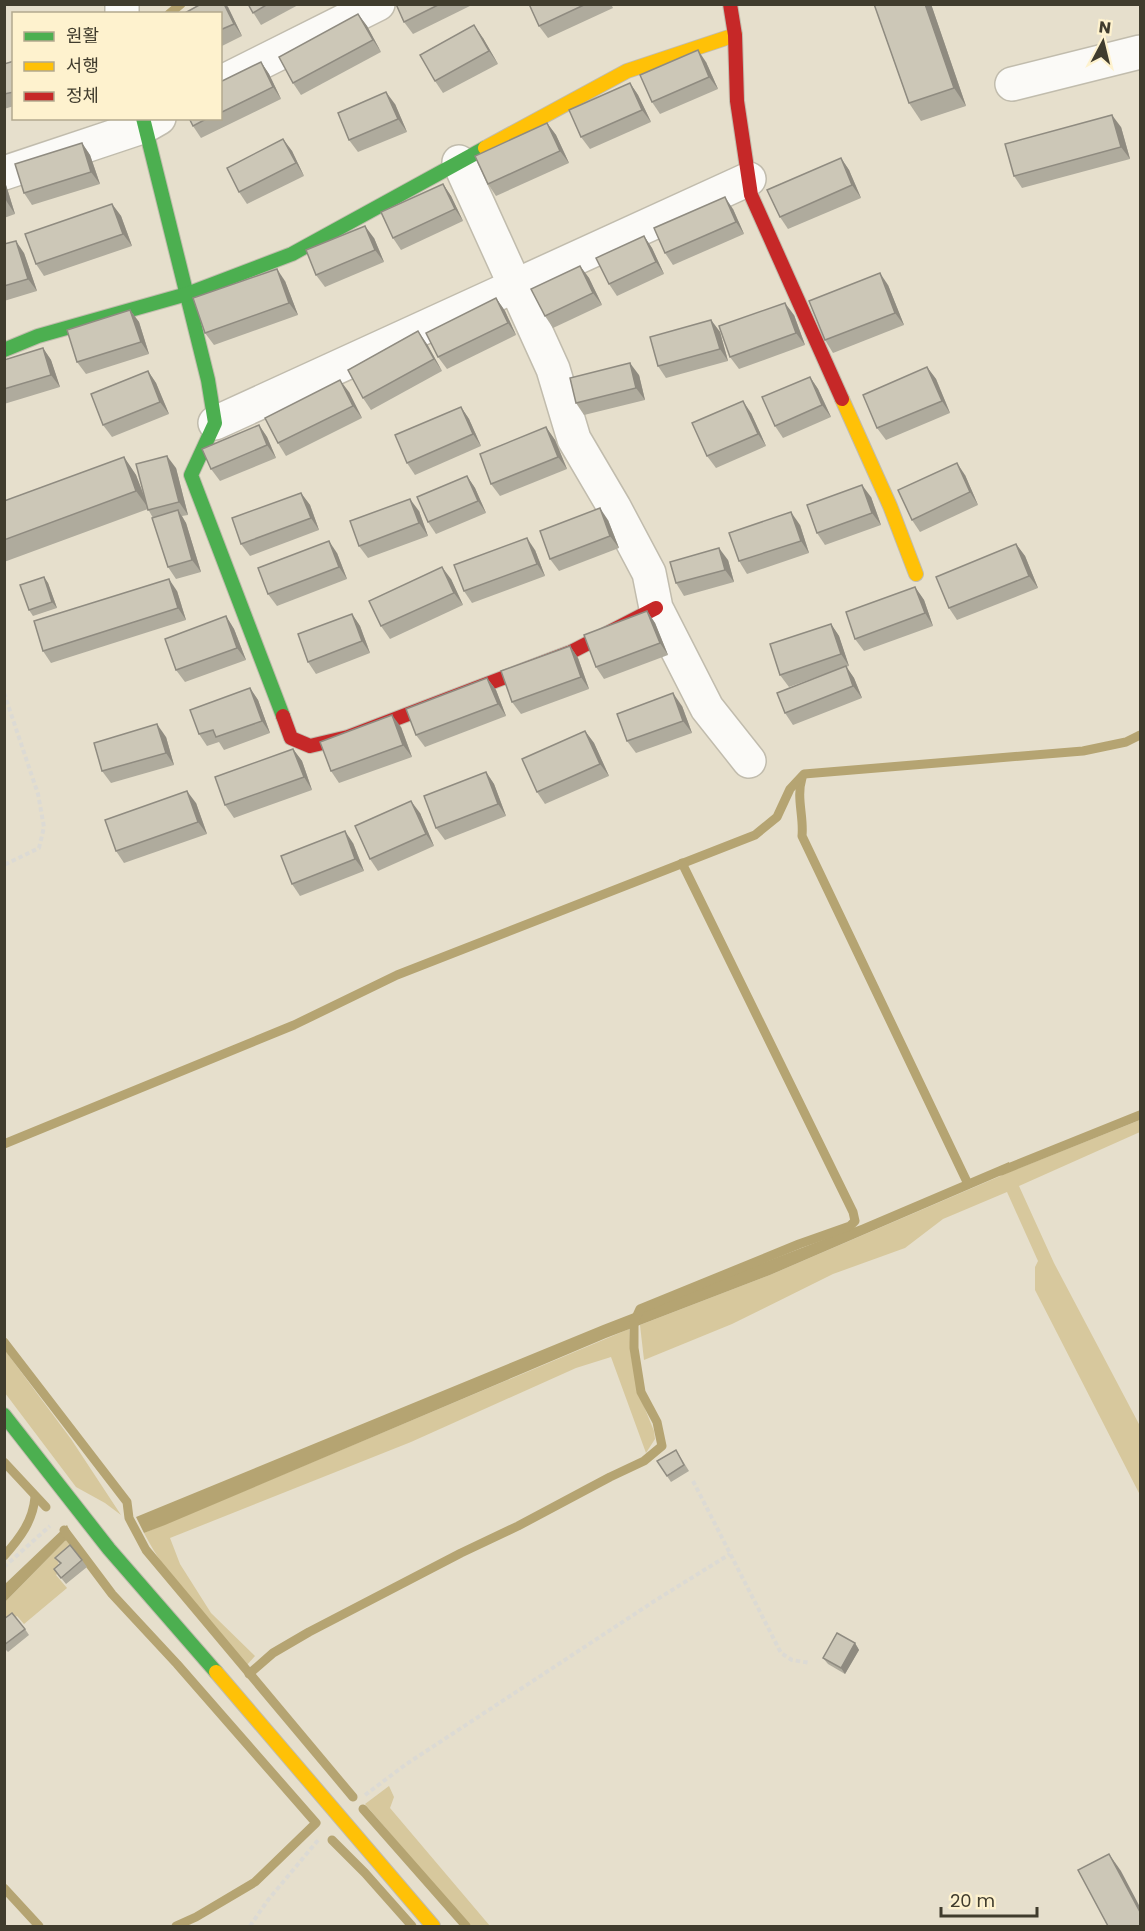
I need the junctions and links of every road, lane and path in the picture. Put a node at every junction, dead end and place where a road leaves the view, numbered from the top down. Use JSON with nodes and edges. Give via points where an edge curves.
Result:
{"nodes":[{"id":1,"x":378,"y":4,"type":"edge"},
{"id":2,"x":730,"y":4,"type":"edge"},
{"id":3,"x":735,"y":35,"type":"junction"},
{"id":4,"x":1140,"y":52,"type":"edge"},
{"id":5,"x":222,"y":82,"type":"edge"},
{"id":6,"x":1012,"y":84,"type":"dead end"},
{"id":7,"x":149,"y":121,"type":"edge"},
{"id":8,"x":459,"y":162,"type":"junction"},
{"id":9,"x":4,"y":173,"type":"edge"},
{"id":10,"x":749,"y":178,"type":"junction"},
{"id":11,"x":515,"y":286,"type":"junction"},
{"id":12,"x":187,"y":294,"type":"junction"},
{"id":13,"x":4,"y":350,"type":"edge"},
{"id":14,"x":214,"y":423,"type":"junction"},
{"id":15,"x":916,"y":574,"type":"dead end"},
{"id":16,"x":656,"y":608,"type":"junction"},
{"id":17,"x":4,"y":693,"type":"edge"},
{"id":18,"x":749,"y":761,"type":"dead end"},
{"id":19,"x":4,"y":865,"type":"edge"},
{"id":20,"x":4,"y":1415,"type":"edge"},
{"id":21,"x":693,"y":1481,"type":"dead end"},
{"id":22,"x":77,"y":1507,"type":"junction"},
{"id":23,"x":730,"y":1554,"type":"junction"},
{"id":24,"x":4,"y":1568,"type":"edge"},
{"id":25,"x":810,"y":1664,"type":"dead end"},
{"id":26,"x":340,"y":1817,"type":"junction"},
{"id":27,"x":250,"y":1926,"type":"edge"},
{"id":28,"x":433,"y":1926,"type":"edge"}],
"edges":[{"from":1,"to":5,"type":"street"},
{"from":2,"to":3,"type":"street"},
{"from":3,"to":8,"type":"street","via":[[627,71]]},
{"from":3,"to":10,"type":"street","via":[[737,101]]},
{"from":4,"to":6,"type":"street"},
{"from":7,"to":9,"type":"street"},
{"from":7,"to":12,"type":"street"},
{"from":8,"to":11,"type":"street"},
{"from":8,"to":12,"type":"street","via":[[292,254]]},
{"from":10,"to":11,"type":"street"},
{"from":10,"to":15,"type":"street","via":[[751,195],[890,506]]},
{"from":11,"to":14,"type":"street"},
{"from":11,"to":16,"type":"street","via":[[553,369],[574,439],[649,573]]},
{"from":12,"to":13,"type":"street","via":[[38,336]]},
{"from":12,"to":14,"type":"street"},
{"from":14,"to":16,"type":"street","via":[[191,475],[291,738],[309,746],[348,737],[571,652]]},
{"from":16,"to":18,"type":"street","via":[[706,708]]},
{"from":17,"to":19,"type":"path","via":[[38,794],[44,827],[39,848]]},
{"from":20,"to":22,"type":"street"},
{"from":21,"to":23,"type":"path"},
{"from":22,"to":24,"type":"path"},
{"from":22,"to":26,"type":"street"},
{"from":23,"to":25,"type":"path","via":[[781,1653]]},
{"from":23,"to":26,"type":"path","via":[[405,1765]]},
{"from":26,"to":27,"type":"path","via":[[308,1851]]},
{"from":26,"to":28,"type":"street"}]}
